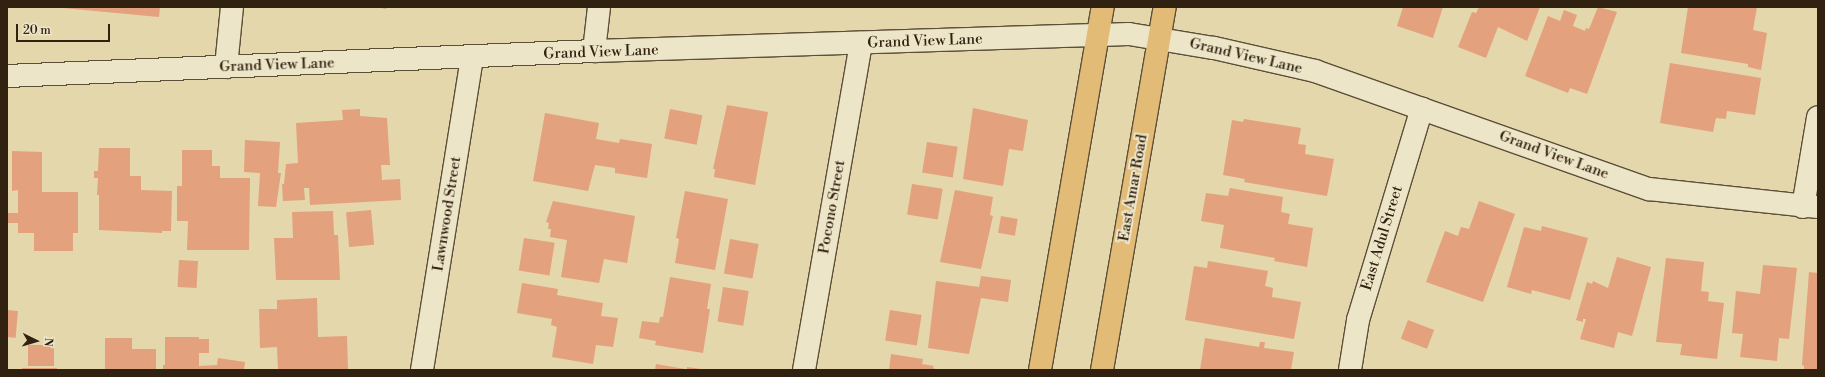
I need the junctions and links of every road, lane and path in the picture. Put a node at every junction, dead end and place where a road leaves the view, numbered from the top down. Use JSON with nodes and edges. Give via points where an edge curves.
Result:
{"nodes":[{"id":1,"x":232,"y":7,"type":"edge"},
{"id":2,"x":598,"y":7,"type":"edge"},
{"id":3,"x":1103,"y":7,"type":"edge"},
{"id":4,"x":1165,"y":7,"type":"edge"},
{"id":5,"x":1098,"y":34,"type":"junction"},
{"id":6,"x":1160,"y":37,"type":"junction"},
{"id":7,"x":861,"y":43,"type":"junction"},
{"id":8,"x":594,"y":51,"type":"junction"},
{"id":9,"x":472,"y":58,"type":"junction"},
{"id":10,"x":226,"y":67,"type":"junction"},
{"id":11,"x":7,"y":76,"type":"edge"},
{"id":12,"x":1422,"y":108,"type":"junction"},
{"id":13,"x":1818,"y":117,"type":"edge"},
{"id":14,"x":1810,"y":207,"type":"edge"},
{"id":15,"x":422,"y":370,"type":"edge"},
{"id":16,"x":804,"y":370,"type":"edge"},
{"id":17,"x":1040,"y":370,"type":"edge"},
{"id":18,"x":1102,"y":370,"type":"edge"},
{"id":19,"x":1350,"y":370,"type":"edge"}],
"edges":[{"from":1,"to":10,"type":"street"},
{"from":2,"to":8,"type":"street"},
{"from":3,"to":5,"type":"main road"},
{"from":4,"to":6,"type":"main road","name":"East Amar Road"},
{"from":5,"to":6,"type":"street","name":"Grand View Lane"},
{"from":5,"to":7,"type":"street","name":"Grand View Lane"},
{"from":5,"to":17,"type":"main road"},
{"from":6,"to":12,"type":"street","name":"Grand View Lane","via":[[1315,71]]},
{"from":6,"to":18,"type":"main road","name":"East Amar Road"},
{"from":7,"to":8,"type":"street","name":"Grand View Lane"},
{"from":7,"to":16,"type":"street","name":"Pocono Street"},
{"from":8,"to":9,"type":"street","name":"Grand View Lane"},
{"from":9,"to":10,"type":"street","name":"Grand View Lane"},
{"from":9,"to":15,"type":"street","name":"Lawnwood Street"},
{"from":10,"to":11,"type":"street","name":"Grand View Lane"},
{"from":12,"to":14,"type":"street","name":"Grand View Lane","via":[[1649,189]]},
{"from":12,"to":19,"type":"street","name":"East Adul Street","via":[[1358,320]]},
{"from":13,"to":14,"type":"street"}]}
